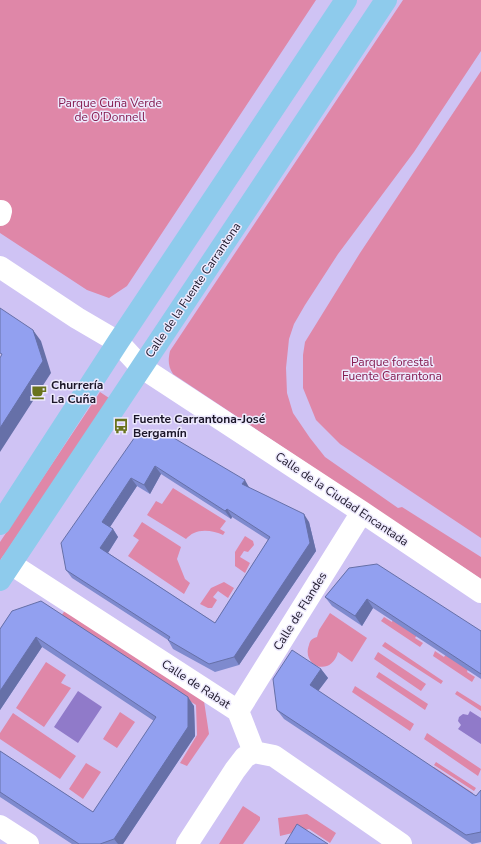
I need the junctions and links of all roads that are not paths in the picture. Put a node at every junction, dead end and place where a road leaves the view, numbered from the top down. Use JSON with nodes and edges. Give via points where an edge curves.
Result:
{"nodes":[{"id":1,"x":346,"y":0,"type":"edge"},
{"id":2,"x":386,"y":0,"type":"edge"},
{"id":3,"x":0,"y":267,"type":"edge"},
{"id":4,"x":118,"y":342,"type":"junction"},
{"id":5,"x":141,"y":367,"type":"junction"},
{"id":6,"x":362,"y":512,"type":"junction"},
{"id":7,"x":0,"y":524,"type":"edge"},
{"id":8,"x":5,"y":572,"type":"edge"},
{"id":9,"x":481,"y":592,"type":"edge"},
{"id":10,"x":238,"y":711,"type":"junction"},
{"id":11,"x":254,"y":752,"type":"junction"},
{"id":12,"x":0,"y":826,"type":"edge"},
{"id":13,"x":28,"y":844,"type":"edge"},
{"id":14,"x":187,"y":844,"type":"edge"},
{"id":15,"x":401,"y":844,"type":"edge"}],
"edges":[{"from":1,"to":4,"type":"main road"},
{"from":2,"to":5,"type":"main road","name":"Calle de la Fuente Carrantona"},
{"from":3,"to":4,"type":"street","name":"Calle de la Ciudad Encantada"},
{"from":4,"to":5,"type":"street","name":"Calle de la Ciudad Encantada"},
{"from":4,"to":7,"type":"main road"},
{"from":5,"to":6,"type":"street","name":"Calle de la Ciudad Encantada"},
{"from":5,"to":8,"type":"main road","name":"Calle de la Fuente Carrantona"},
{"from":6,"to":9,"type":"street","name":"Calle de la Ciudad Encantada"},
{"from":6,"to":10,"type":"street","name":"Calle de Flandes"},
{"from":8,"to":10,"type":"street","name":"Calle de Rabat"},
{"from":10,"to":11,"type":"street","name":"Calle de Rabat"},
{"from":11,"to":14,"type":"street","via":[[245,757]]},
{"from":11,"to":15,"type":"street","via":[[274,756]]},
{"from":12,"to":13,"type":"street"}]}
